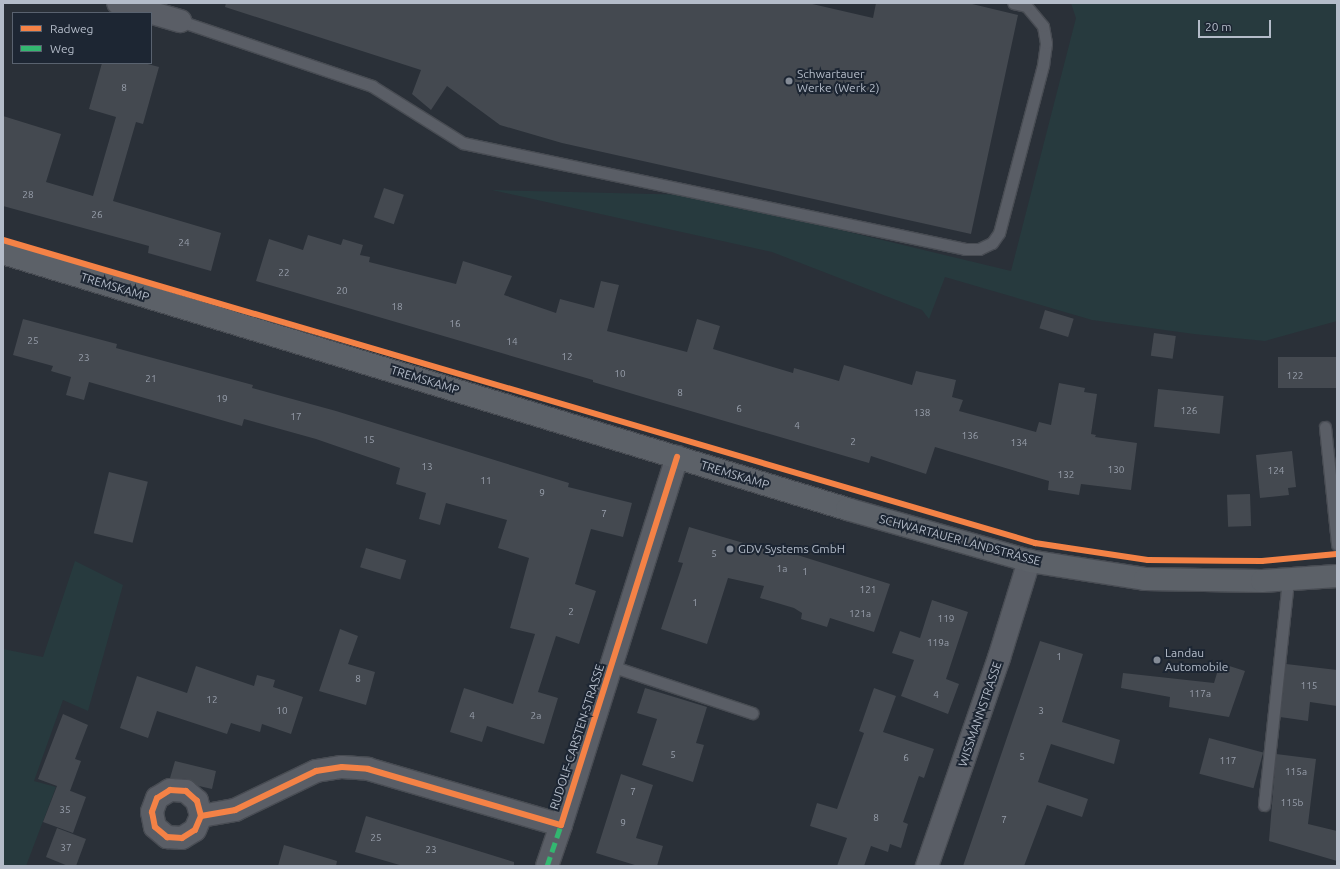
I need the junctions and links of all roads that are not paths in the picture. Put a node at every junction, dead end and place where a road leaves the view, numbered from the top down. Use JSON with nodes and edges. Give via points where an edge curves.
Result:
{"nodes":[{"id":1,"x":118,"y":3,"type":"edge"},
{"id":2,"x":1013,"y":3,"type":"edge"},
{"id":3,"x":148,"y":12,"type":"edge"},
{"id":4,"x":152,"y":13,"type":"edge"},
{"id":5,"x":182,"y":22,"type":"joint"},
{"id":6,"x":3,"y":254,"type":"edge"},
{"id":7,"x":1325,"y":427,"type":"dead end"},
{"id":8,"x":677,"y":457,"type":"junction"},
{"id":9,"x":847,"y":509,"type":"joint"},
{"id":10,"x":1337,"y":544,"type":"edge"},
{"id":11,"x":1029,"y":561,"type":"junction"},
{"id":12,"x":1337,"y":576,"type":"edge"},
{"id":13,"x":1288,"y":580,"type":"junction"},
{"id":14,"x":611,"y":666,"type":"junction"},
{"id":15,"x":752,"y":714,"type":"dead end"},
{"id":16,"x":1264,"y":805,"type":"dead end"},
{"id":17,"x":201,"y":816,"type":"dead end"},
{"id":18,"x":561,"y":825,"type":"junction"},
{"id":19,"x":547,"y":866,"type":"edge"},
{"id":20,"x":927,"y":866,"type":"edge"}],
"edges":[{"from":1,"to":3,"type":"street"},
{"from":2,"to":5,"type":"lane","via":[[1026,6],[1043,26],[1046,43],[1043,65],[1000,234],[992,243],[979,249],[964,249],[464,143],[372,86]]},
{"from":4,"to":5,"type":"street"},
{"from":6,"to":8,"type":"main road","name":"TREMSKAMP"},
{"from":7,"to":10,"type":"lane"},
{"from":8,"to":9,"type":"main road","name":"TREMSKAMP"},
{"from":8,"to":14,"type":"street","name":"RUDOLF-CARSTEN-STRASSE"},
{"from":9,"to":11,"type":"main road","name":"SCHWARTAUER LANDSTRASSE"},
{"from":11,"to":13,"type":"main road","name":"SCHWARTAUER LANDSTRASSE","via":[[1145,579]]},
{"from":11,"to":20,"type":"street","name":"WISSMANNSTRASSE","via":[[999,658]]},
{"from":12,"to":13,"type":"main road","name":"SCHWARTAUER LANDSTRASSE"},
{"from":13,"to":16,"type":"lane"},
{"from":14,"to":15,"type":"lane"},
{"from":14,"to":18,"type":"street","name":"RUDOLF-CARSTEN-STRASSE"},
{"from":17,"to":18,"type":"street","name":"RUDOLF-CARSTEN-STRASSE","via":[[235,810],[316,771],[342,767],[368,769]]},
{"from":18,"to":19,"type":"street","name":"RUDOLF-CARSTEN-STRASSE"}]}
